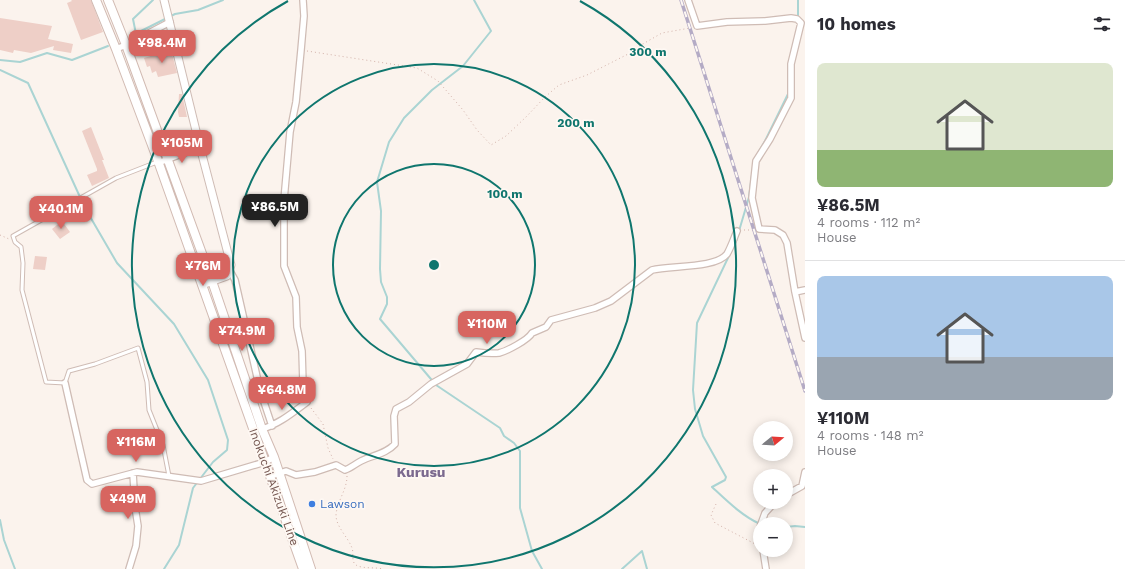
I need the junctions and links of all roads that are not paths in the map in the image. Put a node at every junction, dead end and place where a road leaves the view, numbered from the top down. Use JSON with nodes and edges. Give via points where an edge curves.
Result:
{"nodes":[{"id":1,"x":96,"y":0,"type":"edge"},
{"id":2,"x":108,"y":0,"type":"edge"},
{"id":3,"x":164,"y":0,"type":"edge"},
{"id":4,"x":303,"y":0,"type":"edge"},
{"id":5,"x":688,"y":0,"type":"edge"},
{"id":6,"x":170,"y":22,"type":"junction"},
{"id":7,"x":126,"y":45,"type":"junction"},
{"id":8,"x":116,"y":49,"type":"junction"},
{"id":9,"x":200,"y":147,"type":"junction"},
{"id":10,"x":168,"y":160,"type":"junction"},
{"id":11,"x":158,"y":162,"type":"junction"},
{"id":12,"x":737,"y":231,"type":"road end"},
{"id":13,"x":230,"y":271,"type":"junction"},
{"id":14,"x":212,"y":282,"type":"junction"},
{"id":15,"x":202,"y":285,"type":"junction"},
{"id":16,"x":805,"y":290,"type":"edge"},
{"id":17,"x":795,"y":292,"type":"junction"},
{"id":18,"x":805,"y":338,"type":"edge"},
{"id":19,"x":65,"y":384,"type":"junction"},
{"id":20,"x":272,"y":426,"type":"junction"},
{"id":21,"x":262,"y":429,"type":"junction"},
{"id":22,"x":274,"y":458,"type":"junction"},
{"id":23,"x":265,"y":462,"type":"junction"},
{"id":24,"x":805,"y":472,"type":"edge"},
{"id":25,"x":132,"y":473,"type":"junction"},
{"id":26,"x":274,"y":474,"type":"junction"},
{"id":27,"x":169,"y":476,"type":"junction"},
{"id":28,"x":793,"y":491,"type":"edge"},
{"id":29,"x":764,"y":557,"type":"edge"},
{"id":30,"x":129,"y":569,"type":"edge"},
{"id":31,"x":303,"y":569,"type":"edge"},
{"id":32,"x":312,"y":569,"type":"edge"},
{"id":33,"x":766,"y":569,"type":"edge"}],
"edges":[{"from":1,"to":8,"type":"main road","name":"Inokuchi Akizuki Line"},
{"from":2,"to":7,"type":"main road","name":"Inokuchi Akizuki Line"},
{"from":3,"to":6,"type":"street"},
{"from":4,"to":20,"type":"street","via":[[301,50],[284,200],[284,266],[296,297],[303,384],[307,402]]},
{"from":5,"to":17,"type":"street","via":[[697,26],[791,18],[801,23],[791,64],[791,98],[756,161],[752,198],[759,229],[775,230],[783,235],[787,243]]},
{"from":6,"to":7,"type":"street"},
{"from":6,"to":9,"type":"street"},
{"from":7,"to":8,"type":"street"},
{"from":7,"to":10,"type":"main road","name":"Inokuchi Akizuki Line"},
{"from":8,"to":11,"type":"main road","name":"Inokuchi Akizuki Line"},
{"from":9,"to":10,"type":"street"},
{"from":9,"to":13,"type":"street","via":[[223,231],[231,265]]},
{"from":10,"to":11,"type":"street"},
{"from":10,"to":14,"type":"main road","name":"Inokuchi Akizuki Line"},
{"from":11,"to":15,"type":"main road","name":"Inokuchi Akizuki Line"},
{"from":11,"to":19,"type":"lane","via":[[116,178],[14,236],[15,242],[21,247],[22,290],[46,382]]},
{"from":12,"to":26,"type":"street","via":[[726,254],[716,262],[652,270],[611,301],[551,320],[546,327],[504,351],[486,354],[476,352],[467,364],[431,384],[396,409],[395,444],[390,450],[344,470],[336,465],[296,475],[286,471]]},
{"from":13,"to":14,"type":"street","via":[[227,276]]},
{"from":13,"to":20,"type":"street","via":[[235,280],[260,390]]},
{"from":14,"to":15,"type":"street"},
{"from":14,"to":21,"type":"main road","name":"Inokuchi Akizuki Line"},
{"from":15,"to":23,"type":"main road","name":"Inokuchi Akizuki Line"},
{"from":16,"to":17,"type":"street"},
{"from":17,"to":18,"type":"street"},
{"from":19,"to":25,"type":"street","via":[[87,480],[92,484]]},
{"from":19,"to":27,"type":"lane","via":[[69,371],[138,348],[147,382],[149,410],[163,445]]},
{"from":20,"to":21,"type":"street"},
{"from":21,"to":22,"type":"main road","name":"Inokuchi Akizuki Line"},
{"from":22,"to":23,"type":"street"},
{"from":22,"to":26,"type":"main road","name":"Inokuchi Akizuki Line"},
{"from":23,"to":26,"type":"main road","name":"Inokuchi Akizuki Line"},
{"from":23,"to":27,"type":"street","via":[[201,481]]},
{"from":24,"to":28,"type":"street","via":[[802,486]]},
{"from":25,"to":27,"type":"street"},
{"from":25,"to":30,"type":"street","via":[[138,526],[136,546]]},
{"from":26,"to":31,"type":"main road","name":"Inokuchi Akizuki Line"},
{"from":26,"to":32,"type":"main road","name":"Inokuchi Akizuki Line"},
{"from":29,"to":33,"type":"street"}]}
